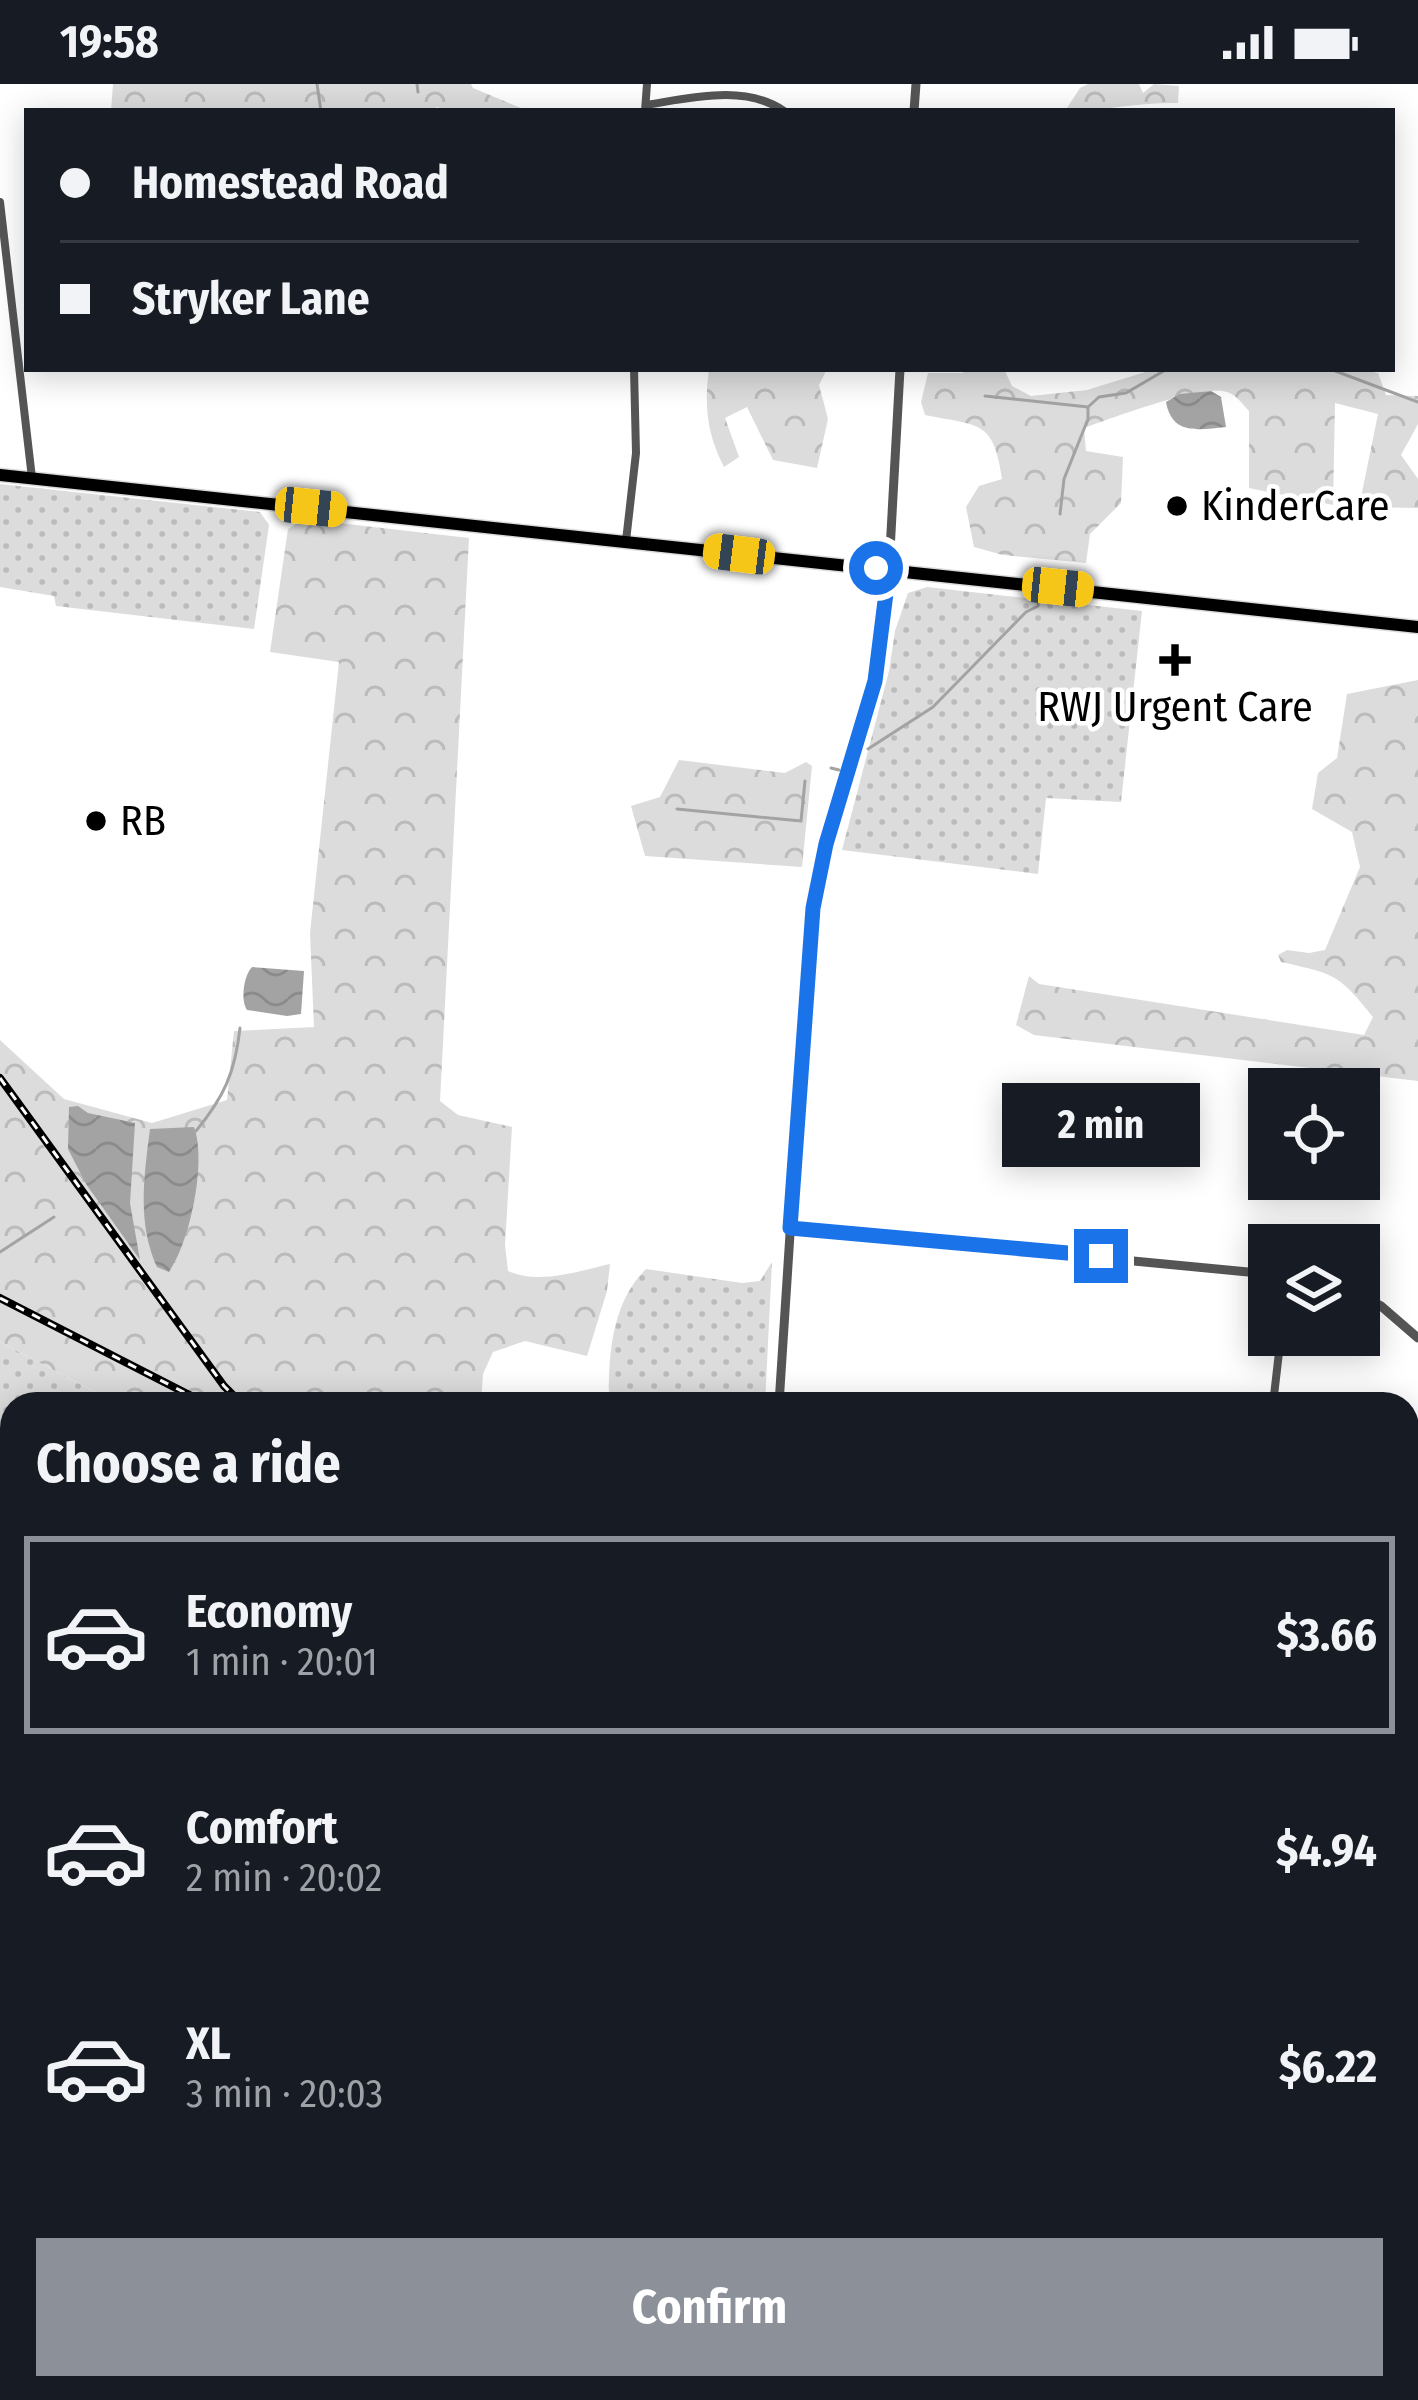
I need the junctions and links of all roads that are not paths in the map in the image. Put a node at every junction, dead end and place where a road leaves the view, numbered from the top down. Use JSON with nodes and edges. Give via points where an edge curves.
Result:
{"nodes":[{"id":1,"x":647,"y":84,"type":"edge"},
{"id":2,"x":646,"y":108,"type":"edge"},
{"id":3,"x":779,"y":108,"type":"edge"},
{"id":4,"x":0,"y":202,"type":"edge"},
{"id":5,"x":634,"y":372,"type":"edge"},
{"id":6,"x":900,"y":372,"type":"edge"},
{"id":7,"x":0,"y":475,"type":"edge"},
{"id":8,"x":32,"y":478,"type":"junction"},
{"id":9,"x":626,"y":541,"type":"junction"},
{"id":10,"x":889,"y":569,"type":"junction"},
{"id":11,"x":1418,"y":627,"type":"edge"},
{"id":12,"x":790,"y":1228,"type":"junction"},
{"id":13,"x":1248,"y":1272,"type":"edge"},
{"id":14,"x":1380,"y":1305,"type":"edge"},
{"id":15,"x":1418,"y":1338,"type":"edge"},
{"id":16,"x":1279,"y":1356,"type":"edge"},
{"id":17,"x":779,"y":1392,"type":"edge"},
{"id":18,"x":1275,"y":1392,"type":"edge"}],
"edges":[{"from":1,"to":2,"type":"street"},
{"from":2,"to":3,"type":"street","via":[[742,91]]},
{"from":4,"to":8,"type":"street"},
{"from":5,"to":9,"type":"street"},
{"from":6,"to":10,"type":"street"},
{"from":7,"to":8,"type":"main road"},
{"from":8,"to":9,"type":"main road"},
{"from":9,"to":10,"type":"main road"},
{"from":10,"to":11,"type":"main road"},
{"from":10,"to":12,"type":"street","via":[[875,681],[813,908]]},
{"from":12,"to":13,"type":"street"},
{"from":12,"to":17,"type":"street"},
{"from":14,"to":15,"type":"street"},
{"from":16,"to":18,"type":"street"}]}
